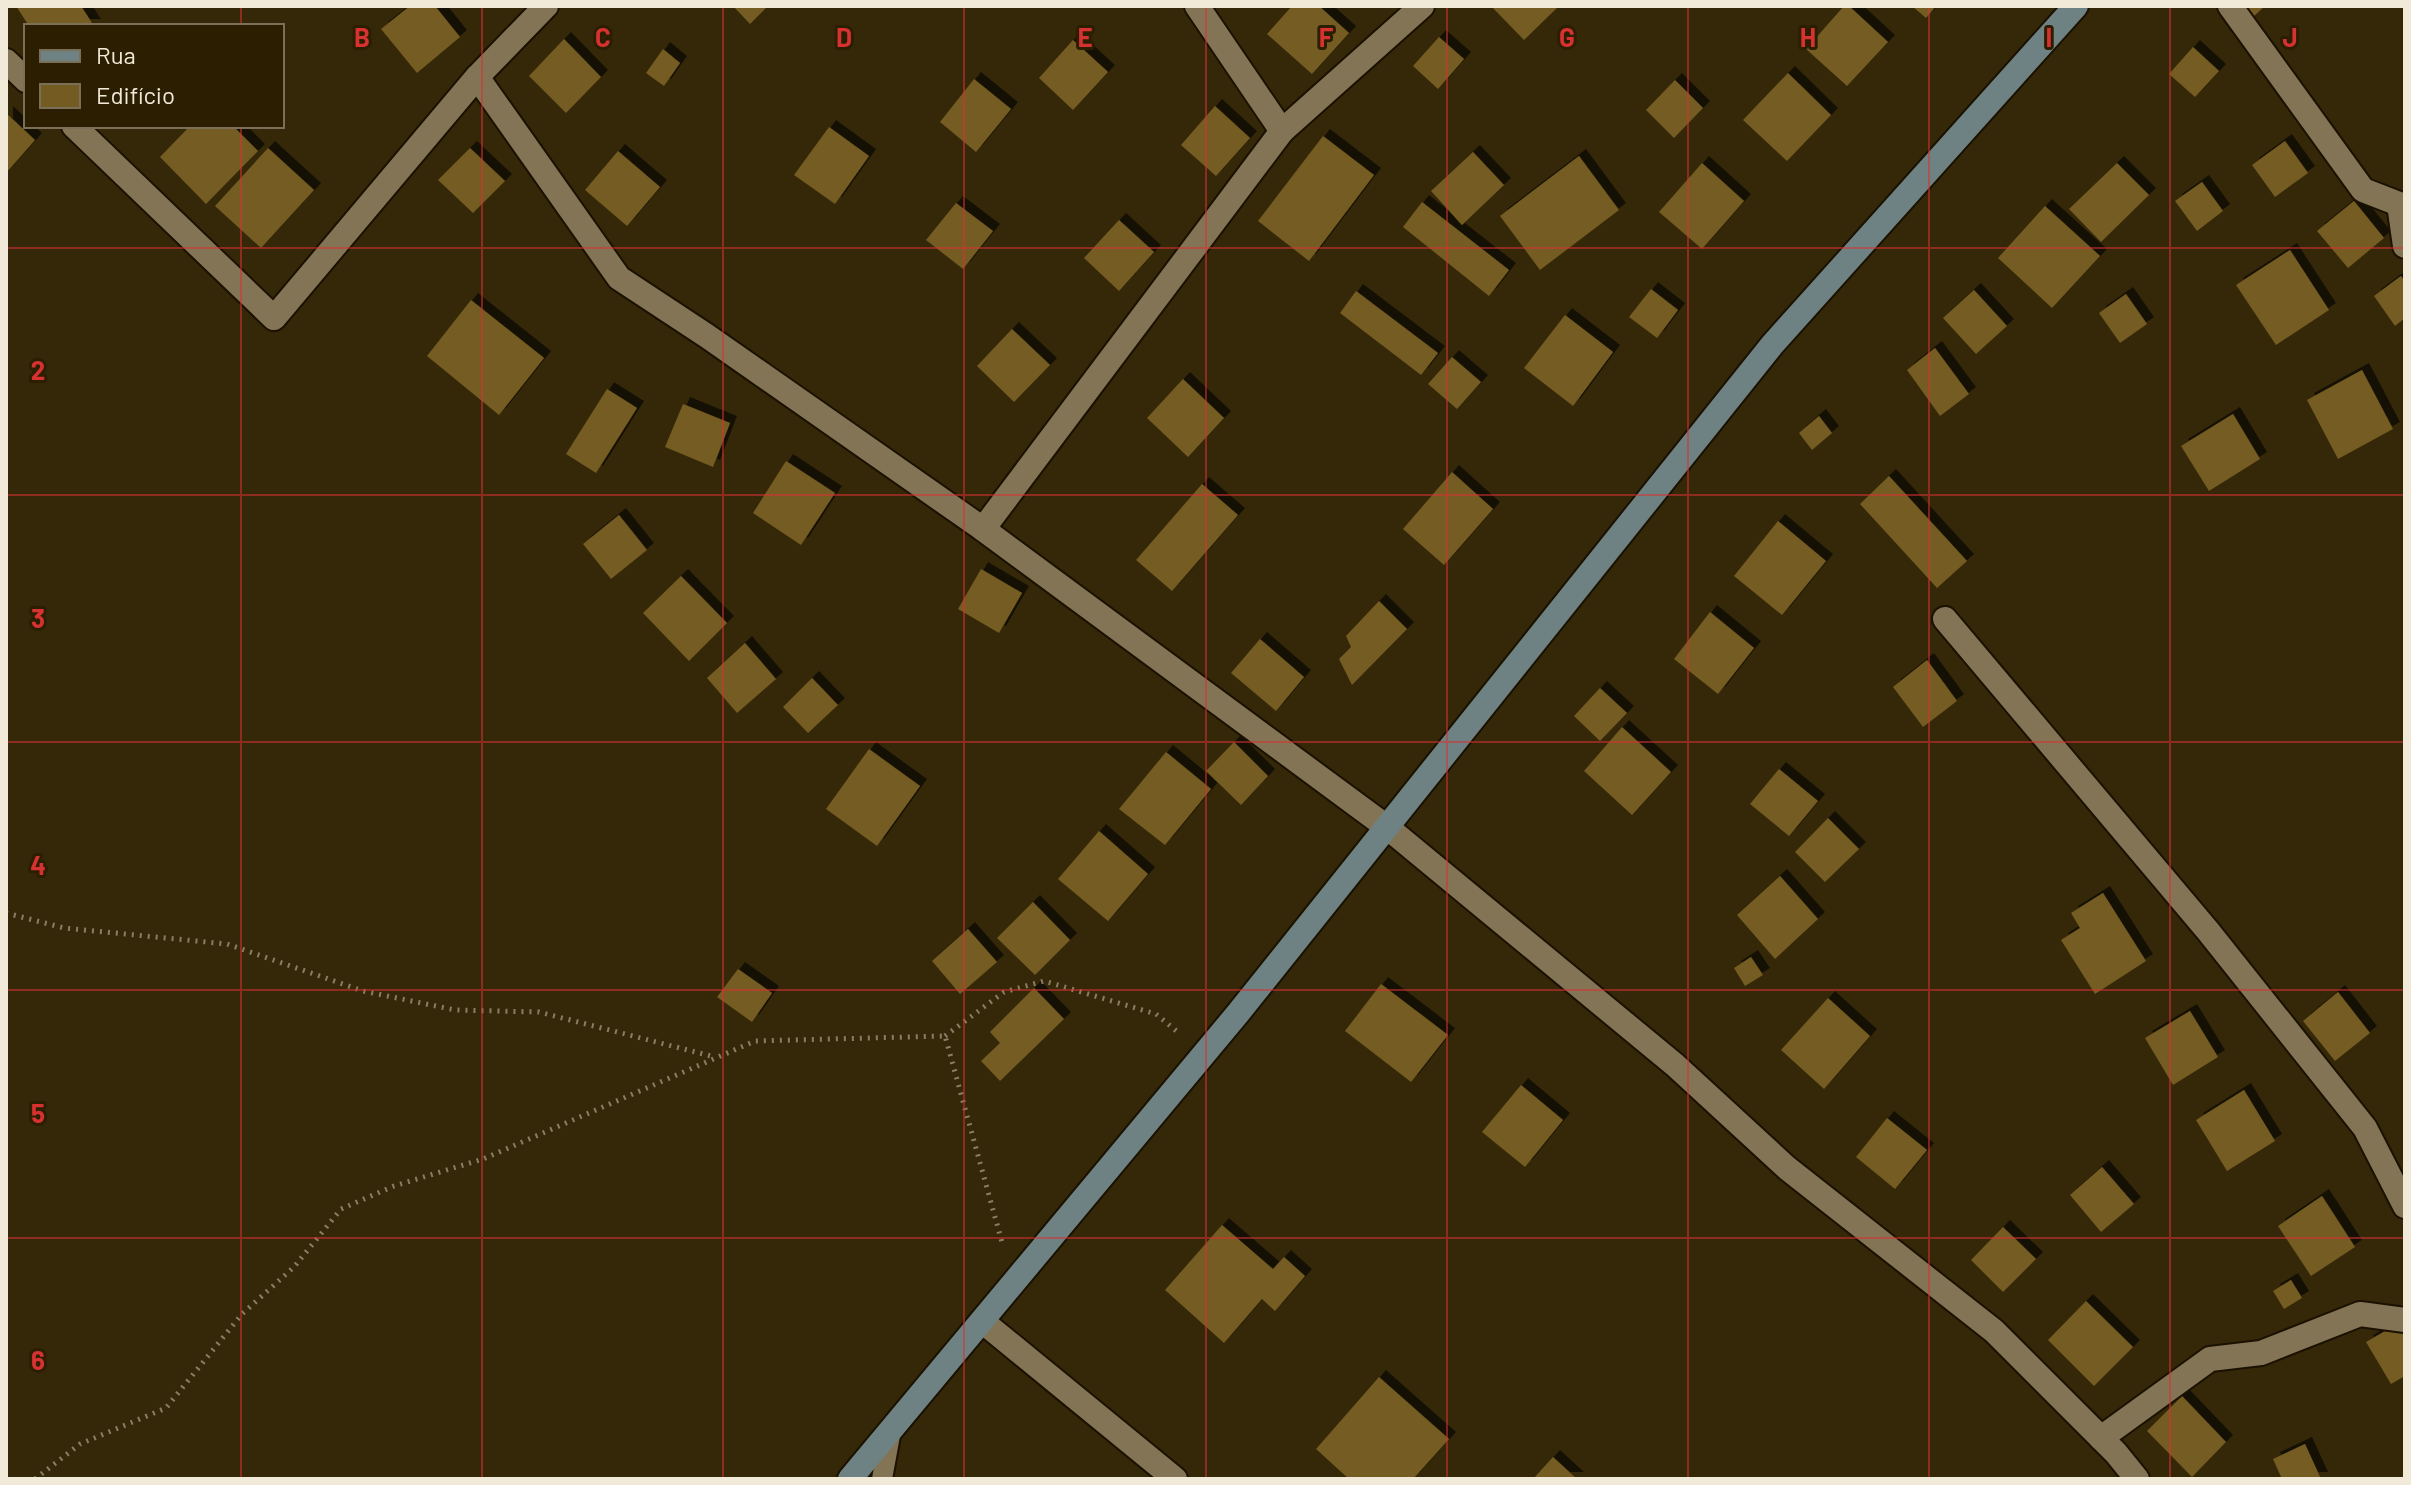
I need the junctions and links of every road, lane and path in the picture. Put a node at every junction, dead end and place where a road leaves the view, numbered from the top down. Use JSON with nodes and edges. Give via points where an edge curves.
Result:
{"nodes":[{"id":1,"x":1197,"y":6,"type":"edge"},
{"id":2,"x":1422,"y":6,"type":"edge"},
{"id":3,"x":2076,"y":6,"type":"edge"},
{"id":4,"x":2230,"y":6,"type":"edge"},
{"id":5,"x":534,"y":10,"type":"edge"},
{"id":6,"x":6,"y":61,"type":"edge"},
{"id":7,"x":477,"y":77,"type":"junction"},
{"id":8,"x":24,"y":78,"type":"edge"},
{"id":9,"x":76,"y":128,"type":"edge"},
{"id":10,"x":1282,"y":131,"type":"junction"},
{"id":11,"x":2402,"y":210,"type":"edge"},
{"id":12,"x":2405,"y":246,"type":"edge"},
{"id":13,"x":983,"y":529,"type":"junction"},
{"id":14,"x":1945,"y":619,"type":"dead end"},
{"id":15,"x":1388,"y":828,"type":"junction"},
{"id":16,"x":6,"y":913,"type":"edge"},
{"id":17,"x":945,"y":1036,"type":"junction"},
{"id":18,"x":1204,"y":1054,"type":"junction"},
{"id":19,"x":716,"y":1058,"type":"junction"},
{"id":20,"x":2405,"y":1206,"type":"edge"},
{"id":21,"x":1014,"y":1282,"type":"junction"},
{"id":22,"x":2405,"y":1320,"type":"edge"},
{"id":23,"x":982,"y":1321,"type":"junction"},
{"id":24,"x":891,"y":1430,"type":"junction"},
{"id":25,"x":2101,"y":1438,"type":"junction"},
{"id":26,"x":35,"y":1479,"type":"edge"},
{"id":27,"x":850,"y":1479,"type":"edge"},
{"id":28,"x":882,"y":1479,"type":"edge"},
{"id":29,"x":1175,"y":1479,"type":"edge"},
{"id":30,"x":2137,"y":1479,"type":"edge"}],
"edges":[{"from":1,"to":10,"type":"street"},
{"from":2,"to":10,"type":"street"},
{"from":3,"to":15,"type":"main road","via":[[1772,345]]},
{"from":4,"to":11,"type":"street","via":[[2363,190]]},
{"from":5,"to":7,"type":"street"},
{"from":6,"to":8,"type":"street"},
{"from":7,"to":9,"type":"street","via":[[274,318]]},
{"from":7,"to":13,"type":"street","via":[[619,278]]},
{"from":10,"to":13,"type":"street"},
{"from":11,"to":12,"type":"street"},
{"from":13,"to":15,"type":"street"},
{"from":14,"to":20,"type":"street","via":[[2208,931],[2365,1128]]},
{"from":15,"to":18,"type":"main road"},
{"from":15,"to":25,"type":"street","via":[[1675,1065],[1787,1168],[1994,1331]]},
{"from":16,"to":19,"type":"path","via":[[64,928],[227,944],[363,991],[455,1010],[539,1012]]},
{"from":17,"to":18,"type":"path","via":[[1004,992],[1044,981],[1156,1014]]},
{"from":17,"to":19,"type":"path","via":[[755,1041]]},
{"from":17,"to":21,"type":"path"},
{"from":18,"to":21,"type":"main road"},
{"from":19,"to":26,"type":"path","via":[[483,1159],[394,1186],[341,1209],[294,1267],[242,1314],[166,1408],[80,1444]]},
{"from":21,"to":23,"type":"main road"},
{"from":22,"to":25,"type":"street","via":[[2360,1314],[2261,1353],[2210,1359]]},
{"from":23,"to":24,"type":"main road"},
{"from":23,"to":29,"type":"street"},
{"from":24,"to":27,"type":"main road"},
{"from":24,"to":28,"type":"lane"},
{"from":25,"to":30,"type":"street"}]}
